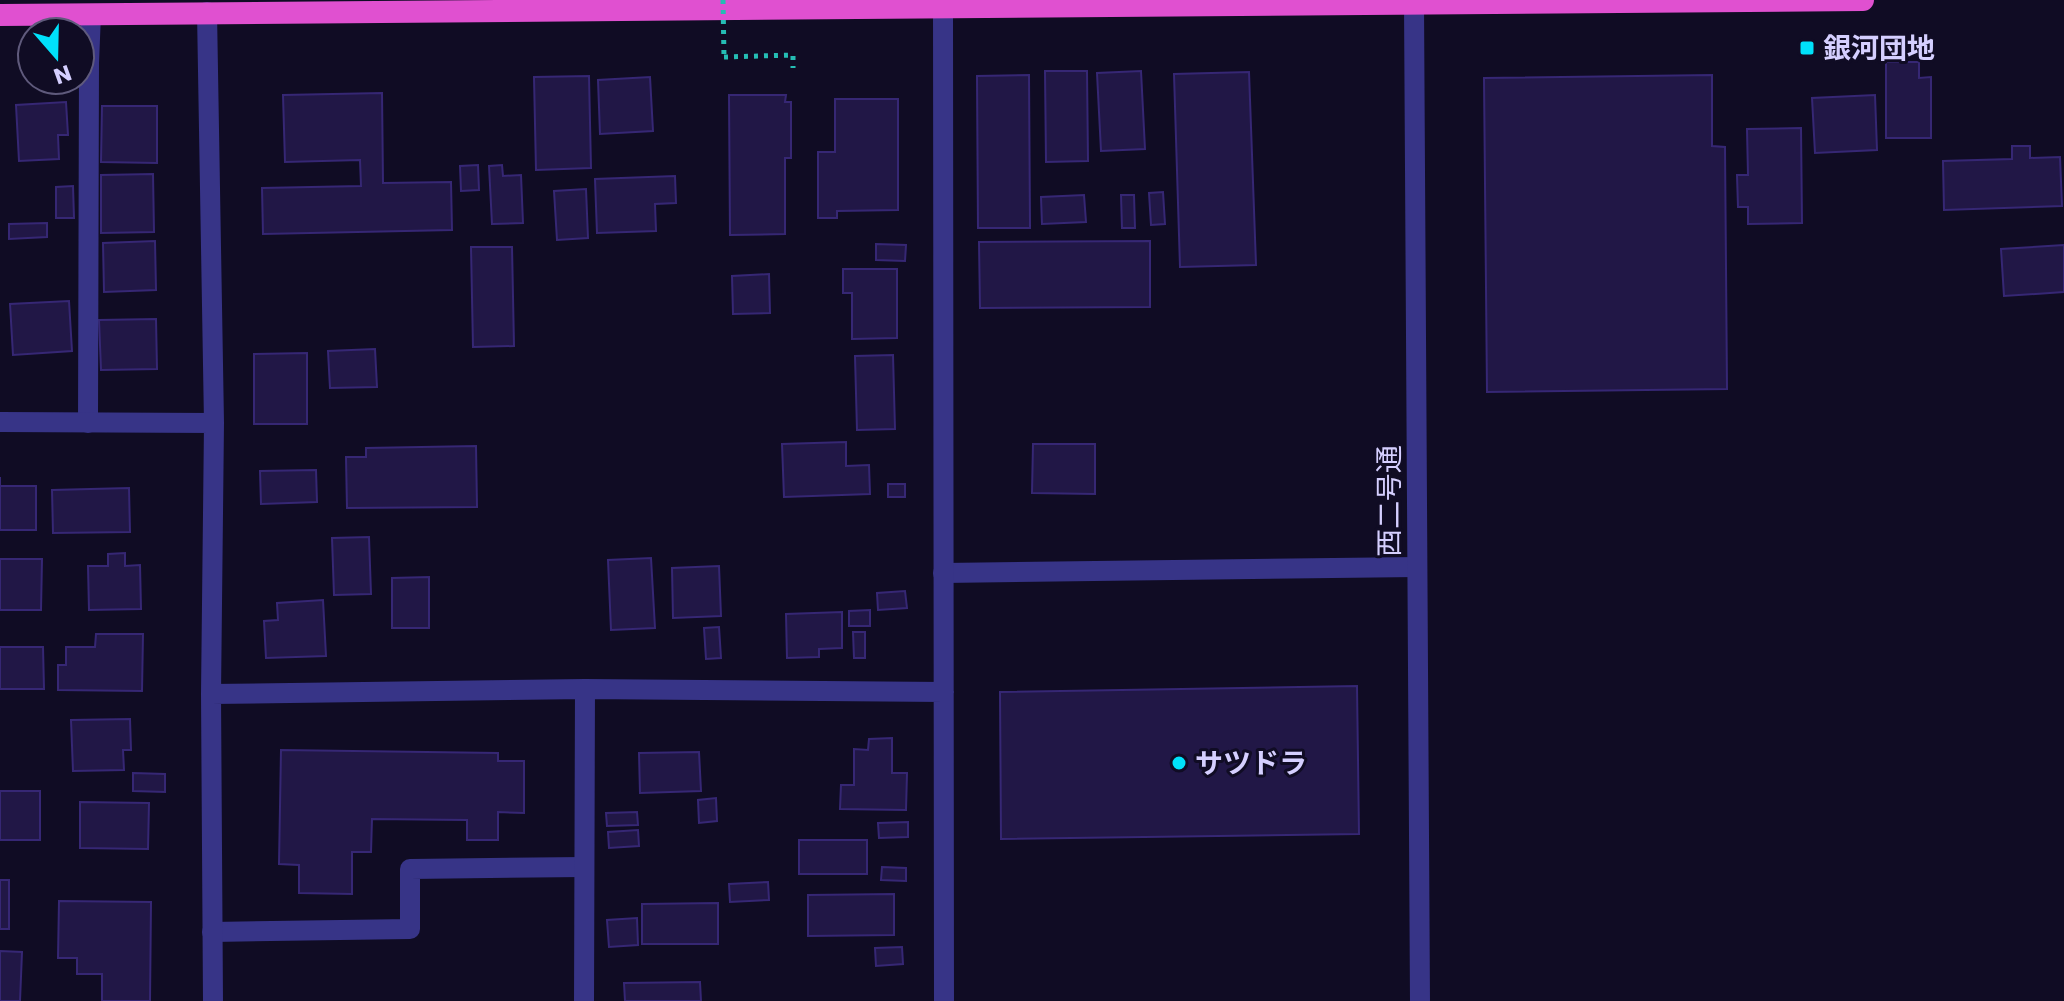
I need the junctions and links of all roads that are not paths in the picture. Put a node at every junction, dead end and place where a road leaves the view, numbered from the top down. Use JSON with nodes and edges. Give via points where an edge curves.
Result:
{"nodes":[{"id":1,"x":1863,"y":0,"type":"edge"},
{"id":2,"x":1557,"y":1,"type":"edge"},
{"id":3,"x":1414,"y":2,"type":"edge"},
{"id":4,"x":971,"y":3,"type":"edge"},
{"id":5,"x":1074,"y":3,"type":"edge"},
{"id":6,"x":814,"y":4,"type":"edge"},
{"id":7,"x":905,"y":4,"type":"edge"},
{"id":8,"x":483,"y":5,"type":"edge"},
{"id":9,"x":571,"y":5,"type":"edge"},
{"id":10,"x":166,"y":7,"type":"edge"},
{"id":11,"x":943,"y":7,"type":"junction"},
{"id":12,"x":207,"y":12,"type":"junction"},
{"id":13,"x":91,"y":14,"type":"junction"},
{"id":14,"x":0,"y":15,"type":"edge"},
{"id":15,"x":0,"y":422,"type":"edge"},
{"id":16,"x":88,"y":423,"type":"junction"},
{"id":17,"x":214,"y":423,"type":"junction"},
{"id":18,"x":1417,"y":567,"type":"junction"},
{"id":19,"x":943,"y":573,"type":"junction"},
{"id":20,"x":585,"y":689,"type":"junction"},
{"id":21,"x":944,"y":692,"type":"junction"},
{"id":22,"x":211,"y":694,"type":"junction"},
{"id":23,"x":584,"y":867,"type":"junction"},
{"id":24,"x":212,"y":932,"type":"junction"},
{"id":25,"x":213,"y":1001,"type":"edge"},
{"id":26,"x":584,"y":1001,"type":"edge"},
{"id":27,"x":944,"y":1001,"type":"edge"},
{"id":28,"x":1420,"y":1001,"type":"edge"}],
"edges":[{"from":1,"to":2,"type":"highway"},
{"from":2,"to":3,"type":"highway"},
{"from":3,"to":5,"type":"highway"},
{"from":3,"to":18,"type":"street","name":"西二号通"},
{"from":4,"to":5,"type":"highway"},
{"from":4,"to":11,"type":"highway"},
{"from":6,"to":7,"type":"highway"},
{"from":6,"to":9,"type":"highway"},
{"from":7,"to":11,"type":"highway"},
{"from":8,"to":9,"type":"highway"},
{"from":8,"to":12,"type":"highway"},
{"from":10,"to":12,"type":"highway"},
{"from":10,"to":13,"type":"highway"},
{"from":11,"to":19,"type":"street"},
{"from":12,"to":17,"type":"street"},
{"from":13,"to":14,"type":"highway"},
{"from":13,"to":16,"type":"street"},
{"from":15,"to":16,"type":"street"},
{"from":16,"to":17,"type":"street"},
{"from":17,"to":22,"type":"street"},
{"from":18,"to":19,"type":"street"},
{"from":18,"to":28,"type":"street","name":"西二号通"},
{"from":19,"to":21,"type":"street"},
{"from":20,"to":21,"type":"street"},
{"from":20,"to":22,"type":"street"},
{"from":20,"to":23,"type":"street"},
{"from":21,"to":27,"type":"street"},
{"from":22,"to":24,"type":"street"},
{"from":23,"to":24,"type":"street","via":[[410,869],[410,929]]},
{"from":23,"to":26,"type":"street"},
{"from":24,"to":25,"type":"street"}]}
